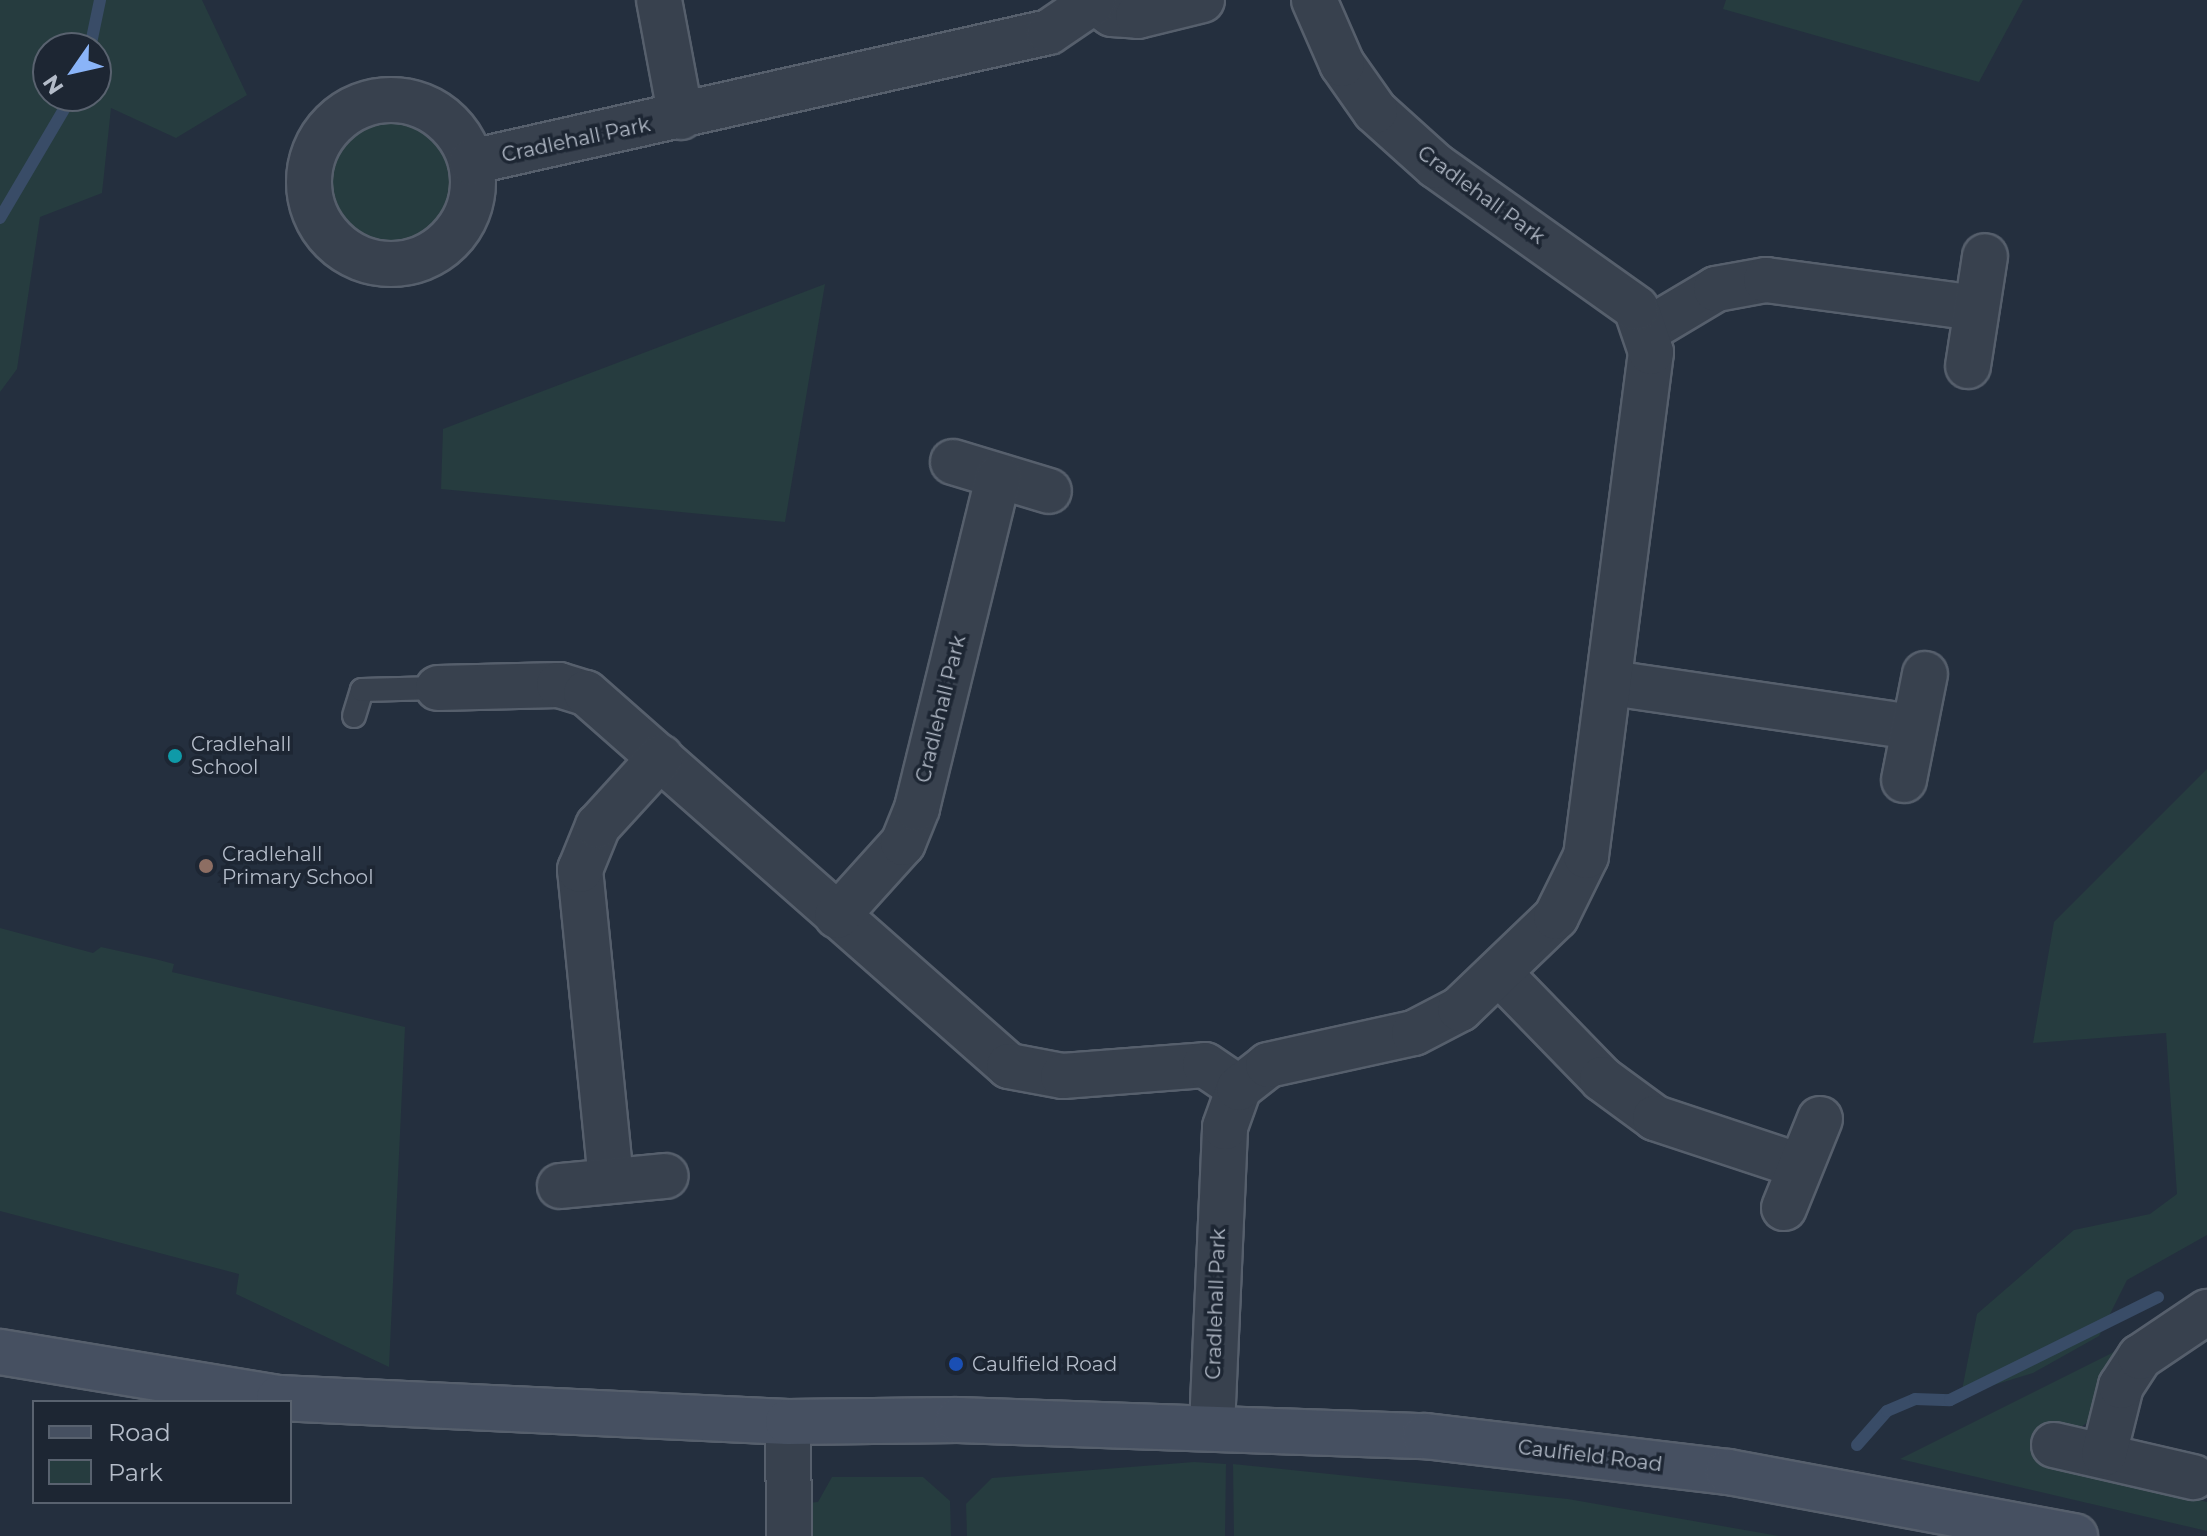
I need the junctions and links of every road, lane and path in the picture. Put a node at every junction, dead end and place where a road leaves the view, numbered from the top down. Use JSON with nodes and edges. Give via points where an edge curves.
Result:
{"nodes":[{"id":1,"x":659,"y":0,"type":"edge"},
{"id":2,"x":1202,"y":0,"type":"edge"},
{"id":3,"x":1314,"y":0,"type":"edge"},
{"id":4,"x":1092,"y":1,"type":"edge"},
{"id":5,"x":681,"y":117,"type":"junction"},
{"id":6,"x":471,"y":162,"type":"dead end"},
{"id":7,"x":1985,"y":256,"type":"dead end"},
{"id":8,"x":1975,"y":308,"type":"junction"},
{"id":9,"x":1649,"y":329,"type":"junction"},
{"id":10,"x":1968,"y":366,"type":"dead end"},
{"id":11,"x":953,"y":462,"type":"dead end"},
{"id":12,"x":998,"y":477,"type":"junction"},
{"id":13,"x":1049,"y":491,"type":"dead end"},
{"id":14,"x":1925,"y":674,"type":"dead end"},
{"id":15,"x":1611,"y":683,"type":"junction"},
{"id":16,"x":438,"y":688,"type":"joint"},
{"id":17,"x":354,"y":716,"type":"dead end"},
{"id":18,"x":1913,"y":727,"type":"junction"},
{"id":19,"x":661,"y":757,"type":"junction"},
{"id":20,"x":1904,"y":780,"type":"dead end"},
{"id":21,"x":837,"y":916,"type":"junction"},
{"id":22,"x":1502,"y":976,"type":"junction"},
{"id":23,"x":1239,"y":1088,"type":"junction"},
{"id":24,"x":1820,"y":1119,"type":"dead end"},
{"id":25,"x":1800,"y":1166,"type":"junction"},
{"id":26,"x":666,"y":1176,"type":"dead end"},
{"id":27,"x":611,"y":1180,"type":"junction"},
{"id":28,"x":560,"y":1186,"type":"dead end"},
{"id":29,"x":1784,"y":1208,"type":"dead end"},
{"id":30,"x":2207,"y":1312,"type":"edge"},
{"id":31,"x":0,"y":1352,"type":"edge"},
{"id":32,"x":788,"y":1422,"type":"junction"},
{"id":33,"x":1212,"y":1427,"type":"junction"},
{"id":34,"x":2054,"y":1445,"type":"dead end"},
{"id":35,"x":2104,"y":1454,"type":"junction"},
{"id":36,"x":2193,"y":1477,"type":"dead end"},
{"id":37,"x":789,"y":1536,"type":"edge"},
{"id":38,"x":2075,"y":1536,"type":"edge"}],
"edges":[{"from":1,"to":5,"type":"street"},
{"from":2,"to":4,"type":"street","name":"Cradlehall Park","via":[[1138,16],[1112,14]]},
{"from":3,"to":9,"type":"street","name":"Cradlehall Park","via":[[1342,64],[1375,111],[1436,166],[1636,308]]},
{"from":4,"to":5,"type":"street","name":"Cradlehall Park","via":[[1049,32]]},
{"from":5,"to":6,"type":"street","name":"Cradlehall Park"},
{"from":7,"to":8,"type":"street"},
{"from":8,"to":9,"type":"street","via":[[1766,280],[1716,289]]},
{"from":8,"to":10,"type":"street"},
{"from":9,"to":15,"type":"street"},
{"from":11,"to":12,"type":"street"},
{"from":12,"to":13,"type":"street"},
{"from":12,"to":21,"type":"street","name":"Cradlehall Park","via":[[917,808],[903,843]]},
{"from":14,"to":18,"type":"street"},
{"from":15,"to":18,"type":"street"},
{"from":15,"to":22,"type":"street","via":[[1586,856],[1556,917]]},
{"from":16,"to":17,"type":"lane","via":[[362,690]]},
{"from":16,"to":19,"type":"street","via":[[559,685],[610,710]]},
{"from":18,"to":20,"type":"street"},
{"from":19,"to":21,"type":"street"},
{"from":19,"to":27,"type":"street","via":[[598,826],[580,870]]},
{"from":21,"to":23,"type":"street","via":[[1009,1066],[1063,1076],[1205,1065]]},
{"from":22,"to":23,"type":"street","via":[[1414,1033],[1268,1065]]},
{"from":22,"to":25,"type":"street","via":[[1602,1079],[1655,1118]]},
{"from":23,"to":33,"type":"street","name":"Cradlehall Park","via":[[1225,1127]]},
{"from":24,"to":25,"type":"street"},
{"from":25,"to":29,"type":"street"},
{"from":26,"to":27,"type":"street"},
{"from":27,"to":28,"type":"street"},
{"from":30,"to":35,"type":"street","via":[[2140,1357],[2121,1386]]},
{"from":31,"to":32,"type":"street","name":"Caulfield Road","via":[[279,1398]]},
{"from":32,"to":33,"type":"street","name":"Caulfield Road"},
{"from":32,"to":37,"type":"street"},
{"from":33,"to":38,"type":"street","name":"Caulfield Road","via":[[1425,1436],[1728,1472]]},
{"from":34,"to":35,"type":"street"},
{"from":35,"to":36,"type":"street"}]}
